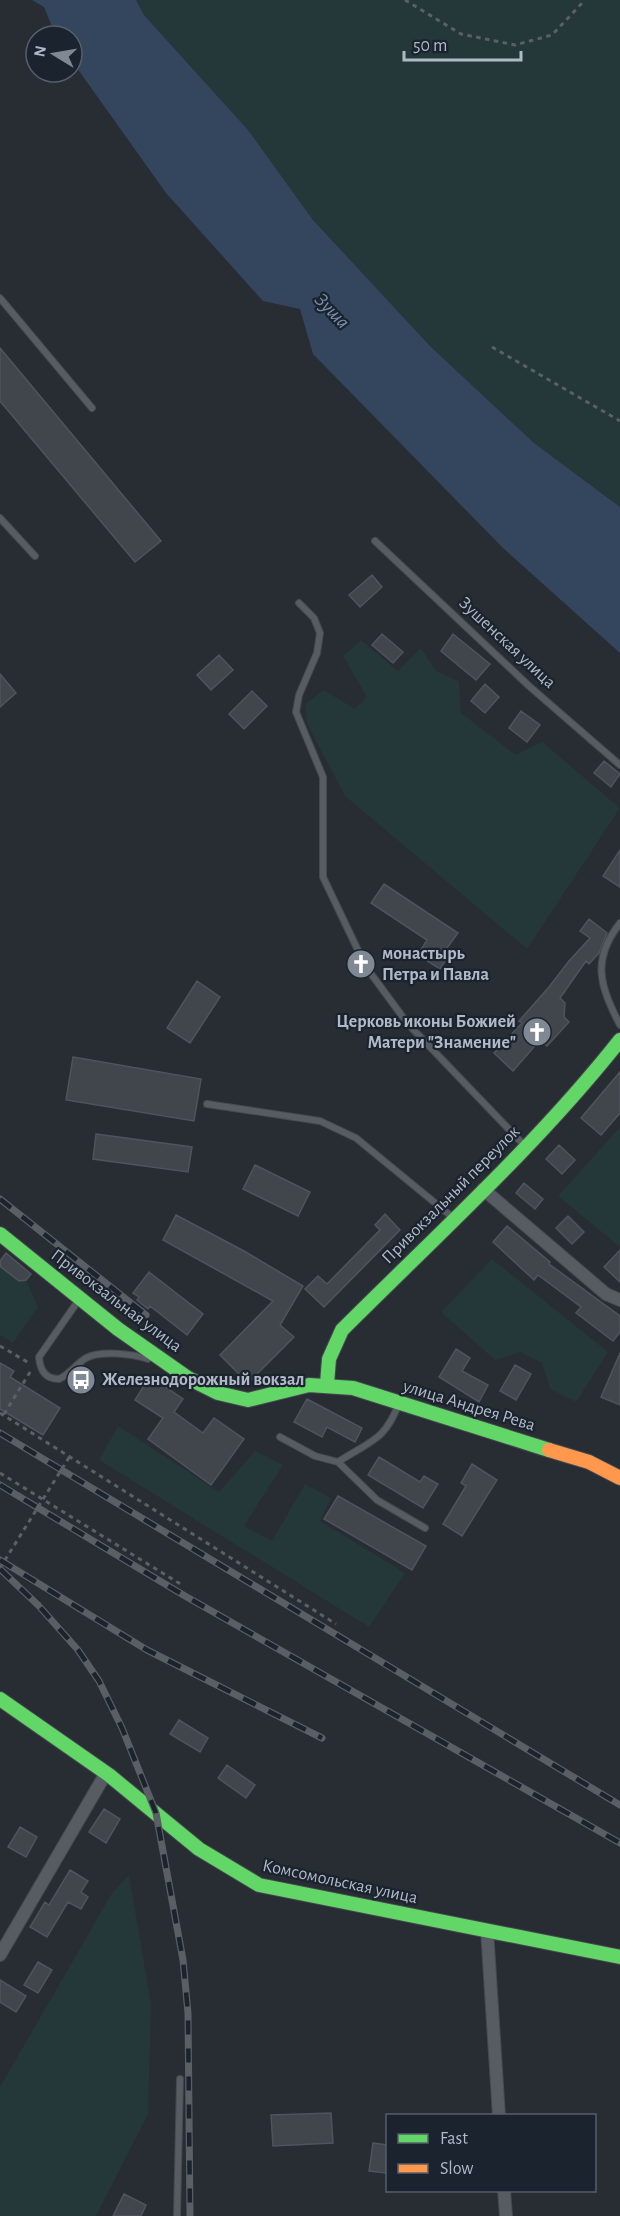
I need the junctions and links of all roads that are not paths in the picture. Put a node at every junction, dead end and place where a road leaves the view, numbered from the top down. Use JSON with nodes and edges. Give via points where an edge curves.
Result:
{"nodes":[{"id":1,"x":0,"y":298,"type":"edge"},
{"id":2,"x":92,"y":408,"type":"dead end"},
{"id":3,"x":0,"y":518,"type":"edge"},
{"id":4,"x":375,"y":541,"type":"dead end"},
{"id":5,"x":35,"y":556,"type":"dead end"},
{"id":6,"x":298,"y":603,"type":"dead end"},
{"id":7,"x":620,"y":765,"type":"edge"},
{"id":8,"x":620,"y":924,"type":"edge"},
{"id":9,"x":620,"y":1025,"type":"edge"},
{"id":10,"x":620,"y":1040,"type":"edge"},
{"id":11,"x":207,"y":1104,"type":"dead end"},
{"id":12,"x":525,"y":1147,"type":"junction"},
{"id":13,"x":483,"y":1189,"type":"junction"},
{"id":14,"x":454,"y":1218,"type":"junction"},
{"id":15,"x":0,"y":1234,"type":"edge"},
{"id":16,"x":80,"y":1298,"type":"junction"},
{"id":17,"x":620,"y":1300,"type":"edge"},
{"id":18,"x":176,"y":1370,"type":"junction"},
{"id":19,"x":327,"y":1384,"type":"junction"},
{"id":20,"x":303,"y":1386,"type":"joint"},
{"id":21,"x":399,"y":1403,"type":"junction"},
{"id":22,"x":280,"y":1437,"type":"dead end"},
{"id":23,"x":338,"y":1462,"type":"junction"},
{"id":24,"x":620,"y":1478,"type":"edge"},
{"id":25,"x":425,"y":1528,"type":"dead end"},
{"id":26,"x":0,"y":1699,"type":"edge"},
{"id":27,"x":106,"y":1773,"type":"junction"},
{"id":28,"x":486,"y":1930,"type":"junction"},
{"id":29,"x":0,"y":1955,"type":"edge"},
{"id":30,"x":620,"y":1957,"type":"edge"},
{"id":31,"x":180,"y":2079,"type":"dead end"},
{"id":32,"x":499,"y":2114,"type":"edge"},
{"id":33,"x":504,"y":2192,"type":"edge"},
{"id":34,"x":177,"y":2216,"type":"edge"},
{"id":35,"x":506,"y":2216,"type":"edge"}],
"edges":[{"from":1,"to":2,"type":"lane"},
{"from":3,"to":5,"type":"lane"},
{"from":4,"to":7,"type":"lane","name":"Зушенская улица","via":[[529,686]]},
{"from":6,"to":12,"type":"lane","via":[[314,618],[320,633],[296,712],[323,777],[323,877],[366,967],[408,1024]]},
{"from":8,"to":9,"type":"lane","via":[[601,953],[603,986]]},
{"from":10,"to":12,"type":"street","name":"Привокзальный переулок"},
{"from":11,"to":14,"type":"lane","via":[[320,1121],[356,1138]]},
{"from":12,"to":13,"type":"street","name":"Привокзальный переулок"},
{"from":13,"to":14,"type":"street","name":"Привокзальный переулок"},
{"from":13,"to":17,"type":"street","via":[[606,1294]]},
{"from":14,"to":19,"type":"street","name":"Привокзальный переулок","via":[[342,1330],[329,1359]]},
{"from":15,"to":16,"type":"street","name":"Привокзальная улица"},
{"from":16,"to":18,"type":"street","name":"Привокзальная улица"},
{"from":16,"to":18,"type":"lane","via":[[39,1357],[47,1376],[59,1379],[95,1355],[144,1358]]},
{"from":18,"to":20,"type":"street","name":"Привокзальная улица","via":[[214,1393],[238,1400],[267,1398]]},
{"from":19,"to":20,"type":"street","name":"улица Андрея Рева"},
{"from":19,"to":21,"type":"street","name":"улица Андрея Рева"},
{"from":21,"to":23,"type":"lane","via":[[383,1435]]},
{"from":21,"to":24,"type":"street","name":"улица Андрея Рева","via":[[589,1462]]},
{"from":22,"to":23,"type":"lane","via":[[315,1456]]},
{"from":23,"to":25,"type":"lane","via":[[376,1500]]},
{"from":26,"to":27,"type":"street","name":"Комсомольская улица"},
{"from":27,"to":28,"type":"street","name":"Комсомольская улица","via":[[237,1876],[259,1885]]},
{"from":27,"to":29,"type":"street"},
{"from":28,"to":30,"type":"street","name":"Комсомольская улица"},
{"from":28,"to":32,"type":"street"},
{"from":31,"to":34,"type":"lane"},
{"from":33,"to":35,"type":"street"}]}
